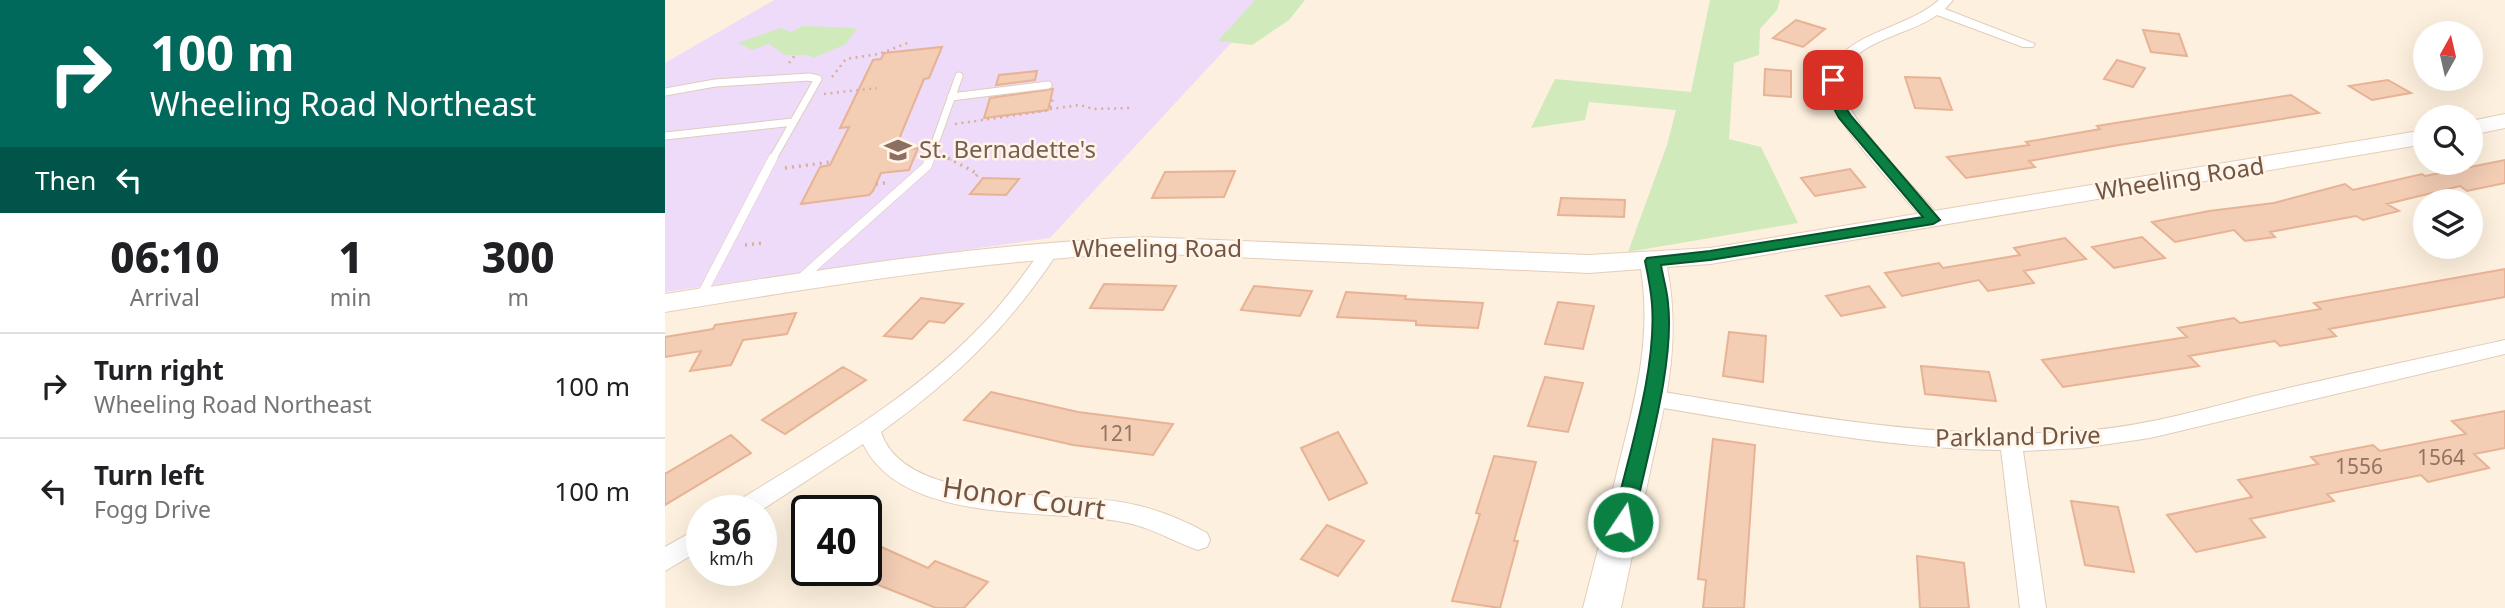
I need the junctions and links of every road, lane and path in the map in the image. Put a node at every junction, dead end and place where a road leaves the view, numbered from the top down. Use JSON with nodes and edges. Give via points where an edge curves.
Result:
{"nodes":[{"id":1,"x":1942,"y":5,"type":"edge"},
{"id":2,"x":910,"y":41,"type":"dead end"},
{"id":3,"x":2028,"y":44,"type":"dead end"},
{"id":4,"x":879,"y":54,"type":"junction"},
{"id":5,"x":876,"y":60,"type":"dead end"},
{"id":6,"x":959,"y":76,"type":"dead end"},
{"id":7,"x":1048,"y":85,"type":"joint"},
{"id":8,"x":877,"y":88,"type":"dead end"},
{"id":9,"x":665,"y":92,"type":"edge"},
{"id":10,"x":823,"y":94,"type":"junction"},
{"id":11,"x":809,"y":96,"type":"junction"},
{"id":12,"x":951,"y":97,"type":"junction"},
{"id":13,"x":1133,"y":108,"type":"dead end"},
{"id":14,"x":1050,"y":109,"type":"junction"},
{"id":15,"x":2505,"y":121,"type":"edge"},
{"id":16,"x":793,"y":122,"type":"junction"},
{"id":17,"x":2483,"y":126,"type":"edge"},
{"id":18,"x":940,"y":128,"type":"junction"},
{"id":19,"x":665,"y":136,"type":"edge"},
{"id":20,"x":2413,"y":139,"type":"edge"},
{"id":21,"x":933,"y":156,"type":"junction"},
{"id":22,"x":788,"y":158,"type":"dead end"},
{"id":23,"x":831,"y":162,"type":"dead end"},
{"id":24,"x":977,"y":176,"type":"dead end"},
{"id":25,"x":1933,"y":220,"type":"junction"},
{"id":26,"x":1051,"y":249,"type":"junction"},
{"id":27,"x":1653,"y":261,"type":"junction"},
{"id":28,"x":796,"y":282,"type":"junction"},
{"id":29,"x":701,"y":298,"type":"junction"},
{"id":30,"x":665,"y":303,"type":"edge"},
{"id":31,"x":2505,"y":347,"type":"edge"},
{"id":32,"x":1650,"y":398,"type":"junction"},
{"id":33,"x":870,"y":431,"type":"junction"},
{"id":34,"x":2011,"y":442,"type":"junction"},
{"id":35,"x":767,"y":495,"type":"edge"},
{"id":36,"x":1198,"y":540,"type":"dead end"},
{"id":37,"x":686,"y":546,"type":"edge"},
{"id":38,"x":665,"y":560,"type":"edge"},
{"id":39,"x":1602,"y":608,"type":"edge"},
{"id":40,"x":2033,"y":608,"type":"edge"}],
"edges":[{"from":1,"to":3,"type":"street"},
{"from":1,"to":25,"type":"street","via":[[1917,24],[1854,49],[1833,80],[1846,118]]},
{"from":2,"to":4,"type":"path"},
{"from":4,"to":5,"type":"path"},
{"from":4,"to":10,"type":"path","via":[[843,60]]},
{"from":6,"to":12,"type":"lane"},
{"from":7,"to":12,"type":"lane"},
{"from":7,"to":14,"type":"path","via":[[1055,89]]},
{"from":8,"to":10,"type":"path"},
{"from":9,"to":11,"type":"lane","via":[[715,83],[817,78]]},
{"from":10,"to":11,"type":"path"},
{"from":11,"to":16,"type":"lane"},
{"from":12,"to":18,"type":"lane"},
{"from":13,"to":14,"type":"path"},
{"from":14,"to":18,"type":"path"},
{"from":15,"to":17,"type":"street"},
{"from":16,"to":19,"type":"lane"},
{"from":16,"to":29,"type":"lane"},
{"from":18,"to":21,"type":"lane"},
{"from":20,"to":25,"type":"street","name":"Wheeling Road"},
{"from":21,"to":24,"type":"path","via":[[943,156]]},
{"from":21,"to":28,"type":"lane","via":[[915,179]]},
{"from":22,"to":23,"type":"path","via":[[782,169]]},
{"from":25,"to":27,"type":"street","name":"Wheeling Road"},
{"from":26,"to":27,"type":"street","name":"Wheeling Road","via":[[1143,245],[1589,264]]},
{"from":26,"to":28,"type":"street","name":"Wheeling Road","via":[[951,258]]},
{"from":26,"to":33,"type":"street","via":[[994,326],[952,367]]},
{"from":27,"to":32,"type":"street","via":[[1660,337]]},
{"from":28,"to":29,"type":"street","name":"Wheeling Road"},
{"from":29,"to":30,"type":"street","name":"Wheeling Road"},
{"from":31,"to":34,"type":"street","name":"Parkland Drive","via":[[2114,436]]},
{"from":32,"to":34,"type":"street","name":"Parkland Drive","via":[[1860,431]]},
{"from":32,"to":39,"type":"street"},
{"from":33,"to":35,"type":"street"},
{"from":33,"to":36,"type":"street","name":"Honor Court","via":[[884,459],[917,482],[948,492],[1123,512],[1175,527]]},
{"from":34,"to":40,"type":"street"},
{"from":37,"to":38,"type":"street"}]}
